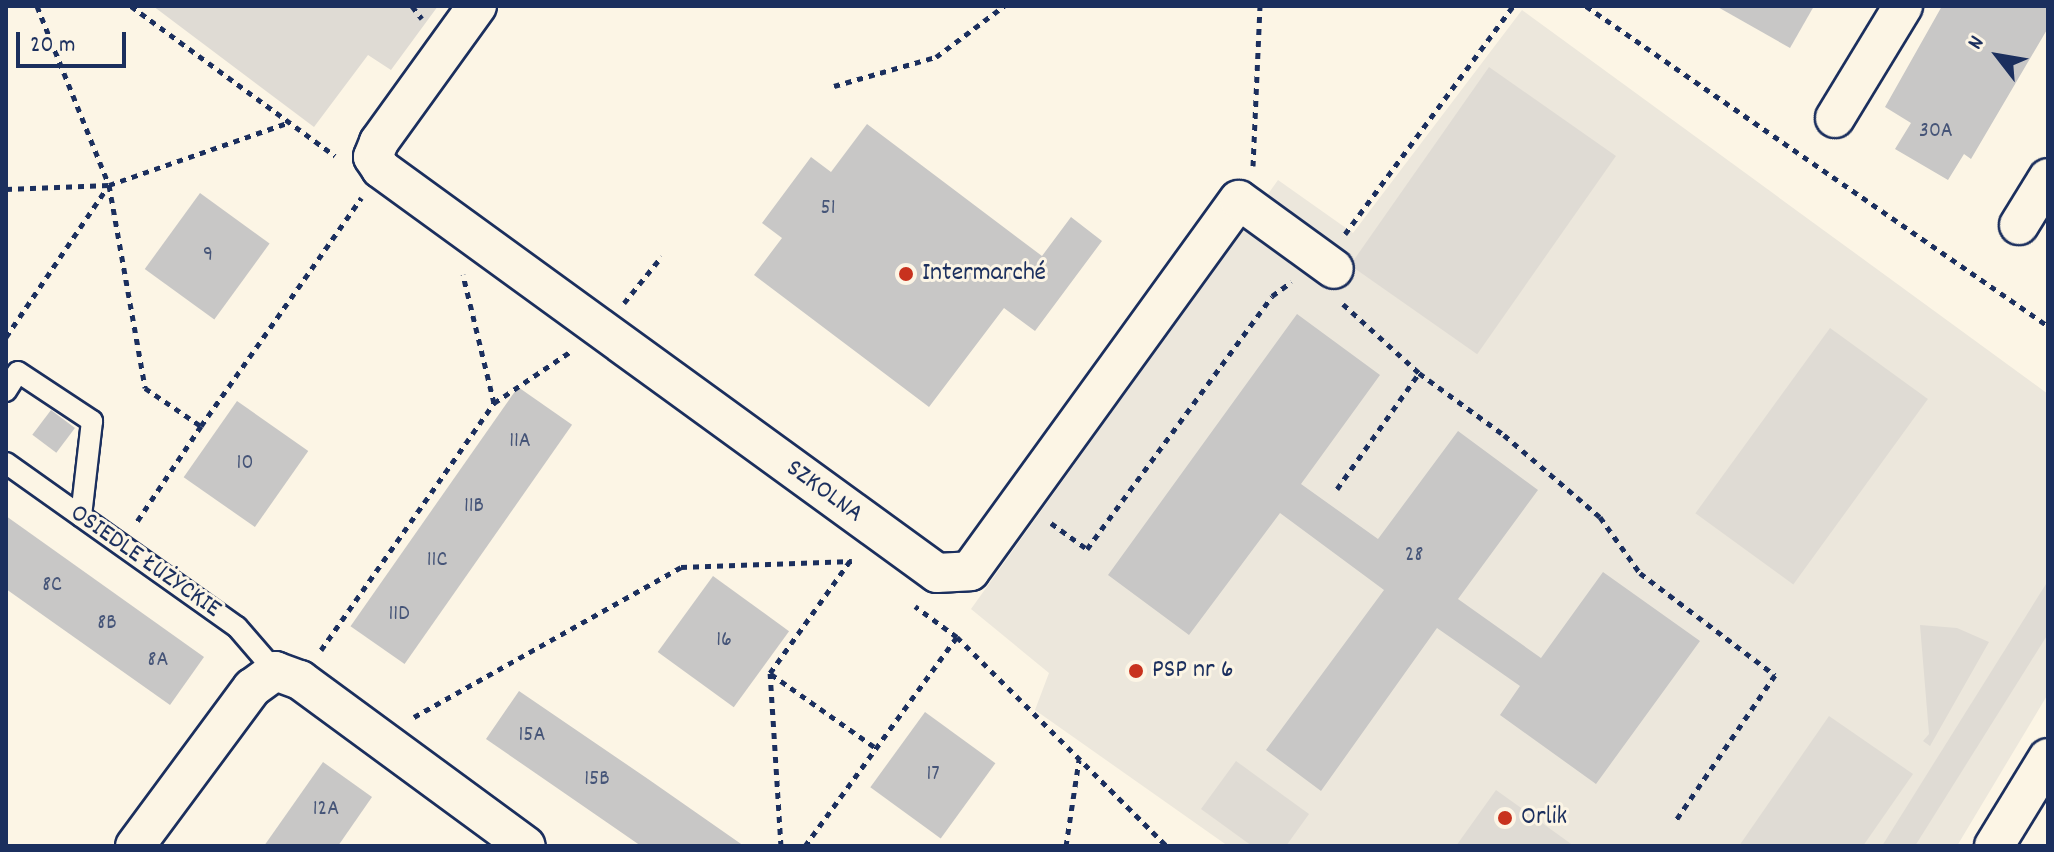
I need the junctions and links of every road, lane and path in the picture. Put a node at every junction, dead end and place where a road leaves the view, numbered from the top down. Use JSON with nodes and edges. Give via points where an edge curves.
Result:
{"nodes":[{"id":1,"x":37,"y":6,"type":"edge"},
{"id":2,"x":131,"y":6,"type":"edge"},
{"id":3,"x":477,"y":6,"type":"edge"},
{"id":4,"x":1004,"y":6,"type":"edge"},
{"id":5,"x":1260,"y":6,"type":"edge"},
{"id":6,"x":1513,"y":6,"type":"edge"},
{"id":7,"x":1586,"y":6,"type":"edge"},
{"id":8,"x":1903,"y":6,"type":"edge"},
{"id":9,"x":834,"y":86,"type":"dead end"},
{"id":10,"x":1835,"y":118,"type":"dead end"},
{"id":11,"x":290,"y":122,"type":"junction"},
{"id":12,"x":377,"y":163,"type":"junction"},
{"id":13,"x":2048,"y":178,"type":"edge"},
{"id":14,"x":109,"y":185,"type":"junction"},
{"id":15,"x":6,"y":189,"type":"edge"},
{"id":16,"x":1239,"y":200,"type":"junction"},
{"id":17,"x":449,"y":219,"type":"junction"},
{"id":18,"x":2019,"y":225,"type":"dead end"},
{"id":19,"x":1322,"y":267,"type":"junction"},
{"id":20,"x":2048,"y":326,"type":"edge"},
{"id":21,"x":6,"y":337,"type":"edge"},
{"id":22,"x":1419,"y":373,"type":"junction"},
{"id":23,"x":6,"y":391,"type":"edge"},
{"id":24,"x":201,"y":426,"type":"junction"},
{"id":25,"x":6,"y":463,"type":"edge"},
{"id":26,"x":1337,"y":489,"type":"dead end"},
{"id":27,"x":1022,"y":501,"type":"junction"},
{"id":28,"x":81,"y":516,"type":"junction"},
{"id":29,"x":122,"y":543,"type":"junction"},
{"id":30,"x":850,"y":560,"type":"junction"},
{"id":31,"x":862,"y":568,"type":"dead end"},
{"id":32,"x":910,"y":602,"type":"dead end"},
{"id":33,"x":957,"y":637,"type":"junction"},
{"id":34,"x":770,"y":673,"type":"junction"},
{"id":35,"x":288,"y":675,"type":"junction"},
{"id":36,"x":378,"y":737,"type":"junction"},
{"id":37,"x":876,"y":748,"type":"junction"},
{"id":38,"x":2048,"y":758,"type":"edge"},
{"id":39,"x":1080,"y":759,"type":"junction"},
{"id":40,"x":1676,"y":820,"type":"dead end"},
{"id":41,"x":135,"y":846,"type":"edge"},
{"id":42,"x":526,"y":846,"type":"edge"},
{"id":43,"x":781,"y":846,"type":"edge"},
{"id":44,"x":805,"y":846,"type":"edge"},
{"id":45,"x":1066,"y":846,"type":"edge"},
{"id":46,"x":1167,"y":846,"type":"edge"},
{"id":47,"x":1994,"y":846,"type":"edge"}],
"edges":[{"from":1,"to":14,"type":"path"},
{"from":2,"to":11,"type":"path"},
{"from":3,"to":12,"type":"street"},
{"from":4,"to":9,"type":"path","via":[[936,57]]},
{"from":5,"to":16,"type":"path","via":[[1256,158]]},
{"from":6,"to":19,"type":"path"},
{"from":7,"to":20,"type":"path"},
{"from":8,"to":10,"type":"street"},
{"from":11,"to":12,"type":"path","via":[[344,163]]},
{"from":11,"to":14,"type":"path"},
{"from":12,"to":17,"type":"street","name":"SZKOLNA"},
{"from":12,"to":24,"type":"path"},
{"from":13,"to":18,"type":"street"},
{"from":14,"to":15,"type":"path"},
{"from":14,"to":21,"type":"path"},
{"from":14,"to":24,"type":"path","via":[[145,388]]},
{"from":16,"to":19,"type":"street"},
{"from":16,"to":27,"type":"street","name":"SZKOLNA"},
{"from":17,"to":27,"type":"street","name":"SZKOLNA","via":[[937,573],[970,571]]},
{"from":17,"to":35,"type":"path","via":[[494,403]]},
{"from":19,"to":22,"type":"path"},
{"from":19,"to":27,"type":"path","via":[[1272,296],[1087,549]]},
{"from":22,"to":26,"type":"path"},
{"from":22,"to":40,"type":"path","via":[[1504,435],[1600,517],[1640,573],[1775,675]]},
{"from":23,"to":28,"type":"lane","via":[[18,372],[92,421]]},
{"from":24,"to":29,"type":"path"},
{"from":25,"to":28,"type":"lane","name":"OSIEDLE ŁUŻYCKIE"},
{"from":28,"to":29,"type":"lane","name":"OSIEDLE ŁUŻYCKIE"},
{"from":29,"to":35,"type":"lane","name":"OSIEDLE ŁUŻYCKIE","via":[[237,627]]},
{"from":30,"to":31,"type":"path"},
{"from":30,"to":34,"type":"path"},
{"from":30,"to":36,"type":"path","via":[[681,567]]},
{"from":32,"to":33,"type":"path"},
{"from":33,"to":37,"type":"path"},
{"from":33,"to":39,"type":"path"},
{"from":34,"to":37,"type":"path"},
{"from":34,"to":43,"type":"path"},
{"from":35,"to":36,"type":"street","name":"OSIEDLE ŁUŻYCKIE"},
{"from":35,"to":41,"type":"street","via":[[252,688]]},
{"from":36,"to":42,"type":"street","name":"OSIEDLE ŁUŻYCKIE"},
{"from":37,"to":44,"type":"path"},
{"from":38,"to":47,"type":"street"},
{"from":39,"to":45,"type":"path"},
{"from":39,"to":46,"type":"path"}]}
